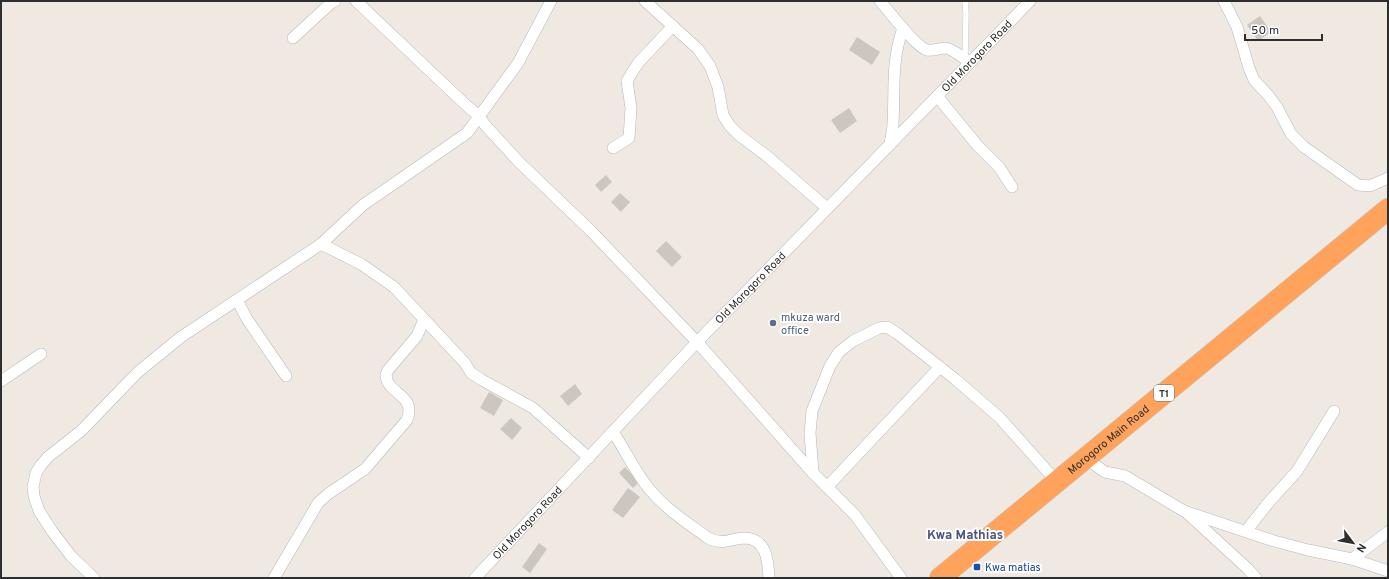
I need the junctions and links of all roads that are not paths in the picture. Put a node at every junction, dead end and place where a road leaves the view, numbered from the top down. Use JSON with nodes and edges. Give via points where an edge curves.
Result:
{"nodes":[{"id":1,"x":335,"y":1,"type":"edge"},
{"id":2,"x":356,"y":1,"type":"edge"},
{"id":3,"x":551,"y":1,"type":"edge"},
{"id":4,"x":645,"y":1,"type":"edge"},
{"id":5,"x":880,"y":1,"type":"edge"},
{"id":6,"x":965,"y":1,"type":"edge"},
{"id":7,"x":1030,"y":1,"type":"edge"},
{"id":8,"x":1224,"y":1,"type":"edge"},
{"id":9,"x":673,"y":26,"type":"junction"},
{"id":10,"x":903,"y":28,"type":"junction"},
{"id":11,"x":293,"y":38,"type":"dead end"},
{"id":12,"x":967,"y":61,"type":"junction"},
{"id":13,"x":937,"y":96,"type":"junction"},
{"id":14,"x":482,"y":121,"type":"junction"},
{"id":15,"x":890,"y":144,"type":"junction"},
{"id":16,"x":613,"y":148,"type":"dead end"},
{"id":17,"x":1388,"y":178,"type":"edge"},
{"id":18,"x":1012,"y":187,"type":"dead end"},
{"id":19,"x":827,"y":208,"type":"junction"},
{"id":20,"x":1388,"y":209,"type":"edge"},
{"id":21,"x":321,"y":244,"type":"junction"},
{"id":22,"x":236,"y":300,"type":"junction"},
{"id":23,"x":424,"y":319,"type":"junction"},
{"id":24,"x":697,"y":342,"type":"junction"},
{"id":25,"x":42,"y":354,"type":"dead end"},
{"id":26,"x":940,"y":367,"type":"junction"},
{"id":27,"x":286,"y":376,"type":"dead end"},
{"id":28,"x":1,"y":381,"type":"edge"},
{"id":29,"x":1334,"y":411,"type":"dead end"},
{"id":30,"x":613,"y":432,"type":"junction"},
{"id":31,"x":589,"y":458,"type":"junction"},
{"id":32,"x":1085,"y":458,"type":"junction"},
{"id":33,"x":813,"y":473,"type":"junction"},
{"id":34,"x":1057,"y":482,"type":"junction"},
{"id":35,"x":827,"y":487,"type":"junction"},
{"id":36,"x":1184,"y":511,"type":"junction"},
{"id":37,"x":1246,"y":532,"type":"junction"},
{"id":38,"x":1388,"y":532,"type":"edge"},
{"id":39,"x":1352,"y":559,"type":"junction"},
{"id":40,"x":1388,"y":571,"type":"edge"},
{"id":41,"x":94,"y":578,"type":"edge"},
{"id":42,"x":274,"y":578,"type":"edge"},
{"id":43,"x":475,"y":578,"type":"edge"},
{"id":44,"x":769,"y":578,"type":"edge"},
{"id":45,"x":901,"y":578,"type":"edge"},
{"id":46,"x":940,"y":578,"type":"edge"},
{"id":47,"x":1256,"y":578,"type":"edge"}],
"edges":[{"from":1,"to":11,"type":"street"},
{"from":2,"to":14,"type":"street"},
{"from":3,"to":14,"type":"street","via":[[518,64]]},
{"from":4,"to":9,"type":"street"},
{"from":5,"to":10,"type":"street"},
{"from":6,"to":12,"type":"lane"},
{"from":7,"to":12,"type":"street","name":"Old Morogoro Road"},
{"from":8,"to":17,"type":"street","via":[[1242,39],[1254,80],[1277,107],[1291,134],[1304,147],[1358,185],[1370,186]]},
{"from":9,"to":16,"type":"street","via":[[639,62],[627,81],[631,108],[629,138]]},
{"from":9,"to":19,"type":"street","via":[[698,49],[710,66],[718,87],[723,115],[730,126]]},
{"from":10,"to":12,"type":"street","via":[[923,48],[946,48]]},
{"from":10,"to":15,"type":"street","via":[[896,54]]},
{"from":12,"to":13,"type":"street","name":"Old Morogoro Road"},
{"from":13,"to":15,"type":"street","name":"Old Morogoro Road"},
{"from":13,"to":18,"type":"street","via":[[977,145],[999,167]]},
{"from":14,"to":21,"type":"street","via":[[364,205]]},
{"from":14,"to":24,"type":"street","via":[[519,162],[591,231]]},
{"from":15,"to":19,"type":"street","name":"Old Morogoro Road"},
{"from":19,"to":24,"type":"street","name":"Old Morogoro Road"},
{"from":20,"to":32,"type":"highway","name":"Morogoro Main Road","number":"T1"},
{"from":21,"to":22,"type":"street"},
{"from":21,"to":23,"type":"street","via":[[361,264],[394,287]]},
{"from":22,"to":27,"type":"street"},
{"from":22,"to":41,"type":"street","via":[[181,337],[138,372],[81,431],[41,464],[33,487],[39,511],[71,556]]},
{"from":23,"to":31,"type":"street","via":[[465,363],[471,373],[533,408]]},
{"from":23,"to":42,"type":"street","via":[[417,336],[386,375],[388,383],[408,404],[410,414],[407,420],[365,469],[318,503]]},
{"from":24,"to":30,"type":"street","name":"Old Morogoro Road"},
{"from":24,"to":33,"type":"street"},
{"from":25,"to":28,"type":"street"},
{"from":26,"to":33,"type":"street","via":[[887,327],[879,328],[853,341],[839,352],[830,366],[812,411],[810,433]]},
{"from":26,"to":34,"type":"street","via":[[999,417]]},
{"from":26,"to":35,"type":"street"},
{"from":29,"to":37,"type":"street","via":[[1297,471]]},
{"from":30,"to":31,"type":"street","name":"Old Morogoro Road"},
{"from":30,"to":44,"type":"street","via":[[651,491],[669,509],[716,542],[744,538],[761,544]]},
{"from":31,"to":43,"type":"street","name":"Old Morogoro Road"},
{"from":32,"to":34,"type":"highway","name":"Morogoro Main Road","number":"T1"},
{"from":32,"to":36,"type":"street","via":[[1105,472],[1126,476]]},
{"from":33,"to":35,"type":"street"},
{"from":34,"to":46,"type":"highway","name":"Morogoro Main Road","number":"T1"},
{"from":35,"to":45,"type":"street","via":[[855,515]]},
{"from":36,"to":37,"type":"street"},
{"from":36,"to":47,"type":"street"},
{"from":37,"to":39,"type":"street","via":[[1308,550]]},
{"from":38,"to":39,"type":"street"},
{"from":39,"to":40,"type":"street"}]}
